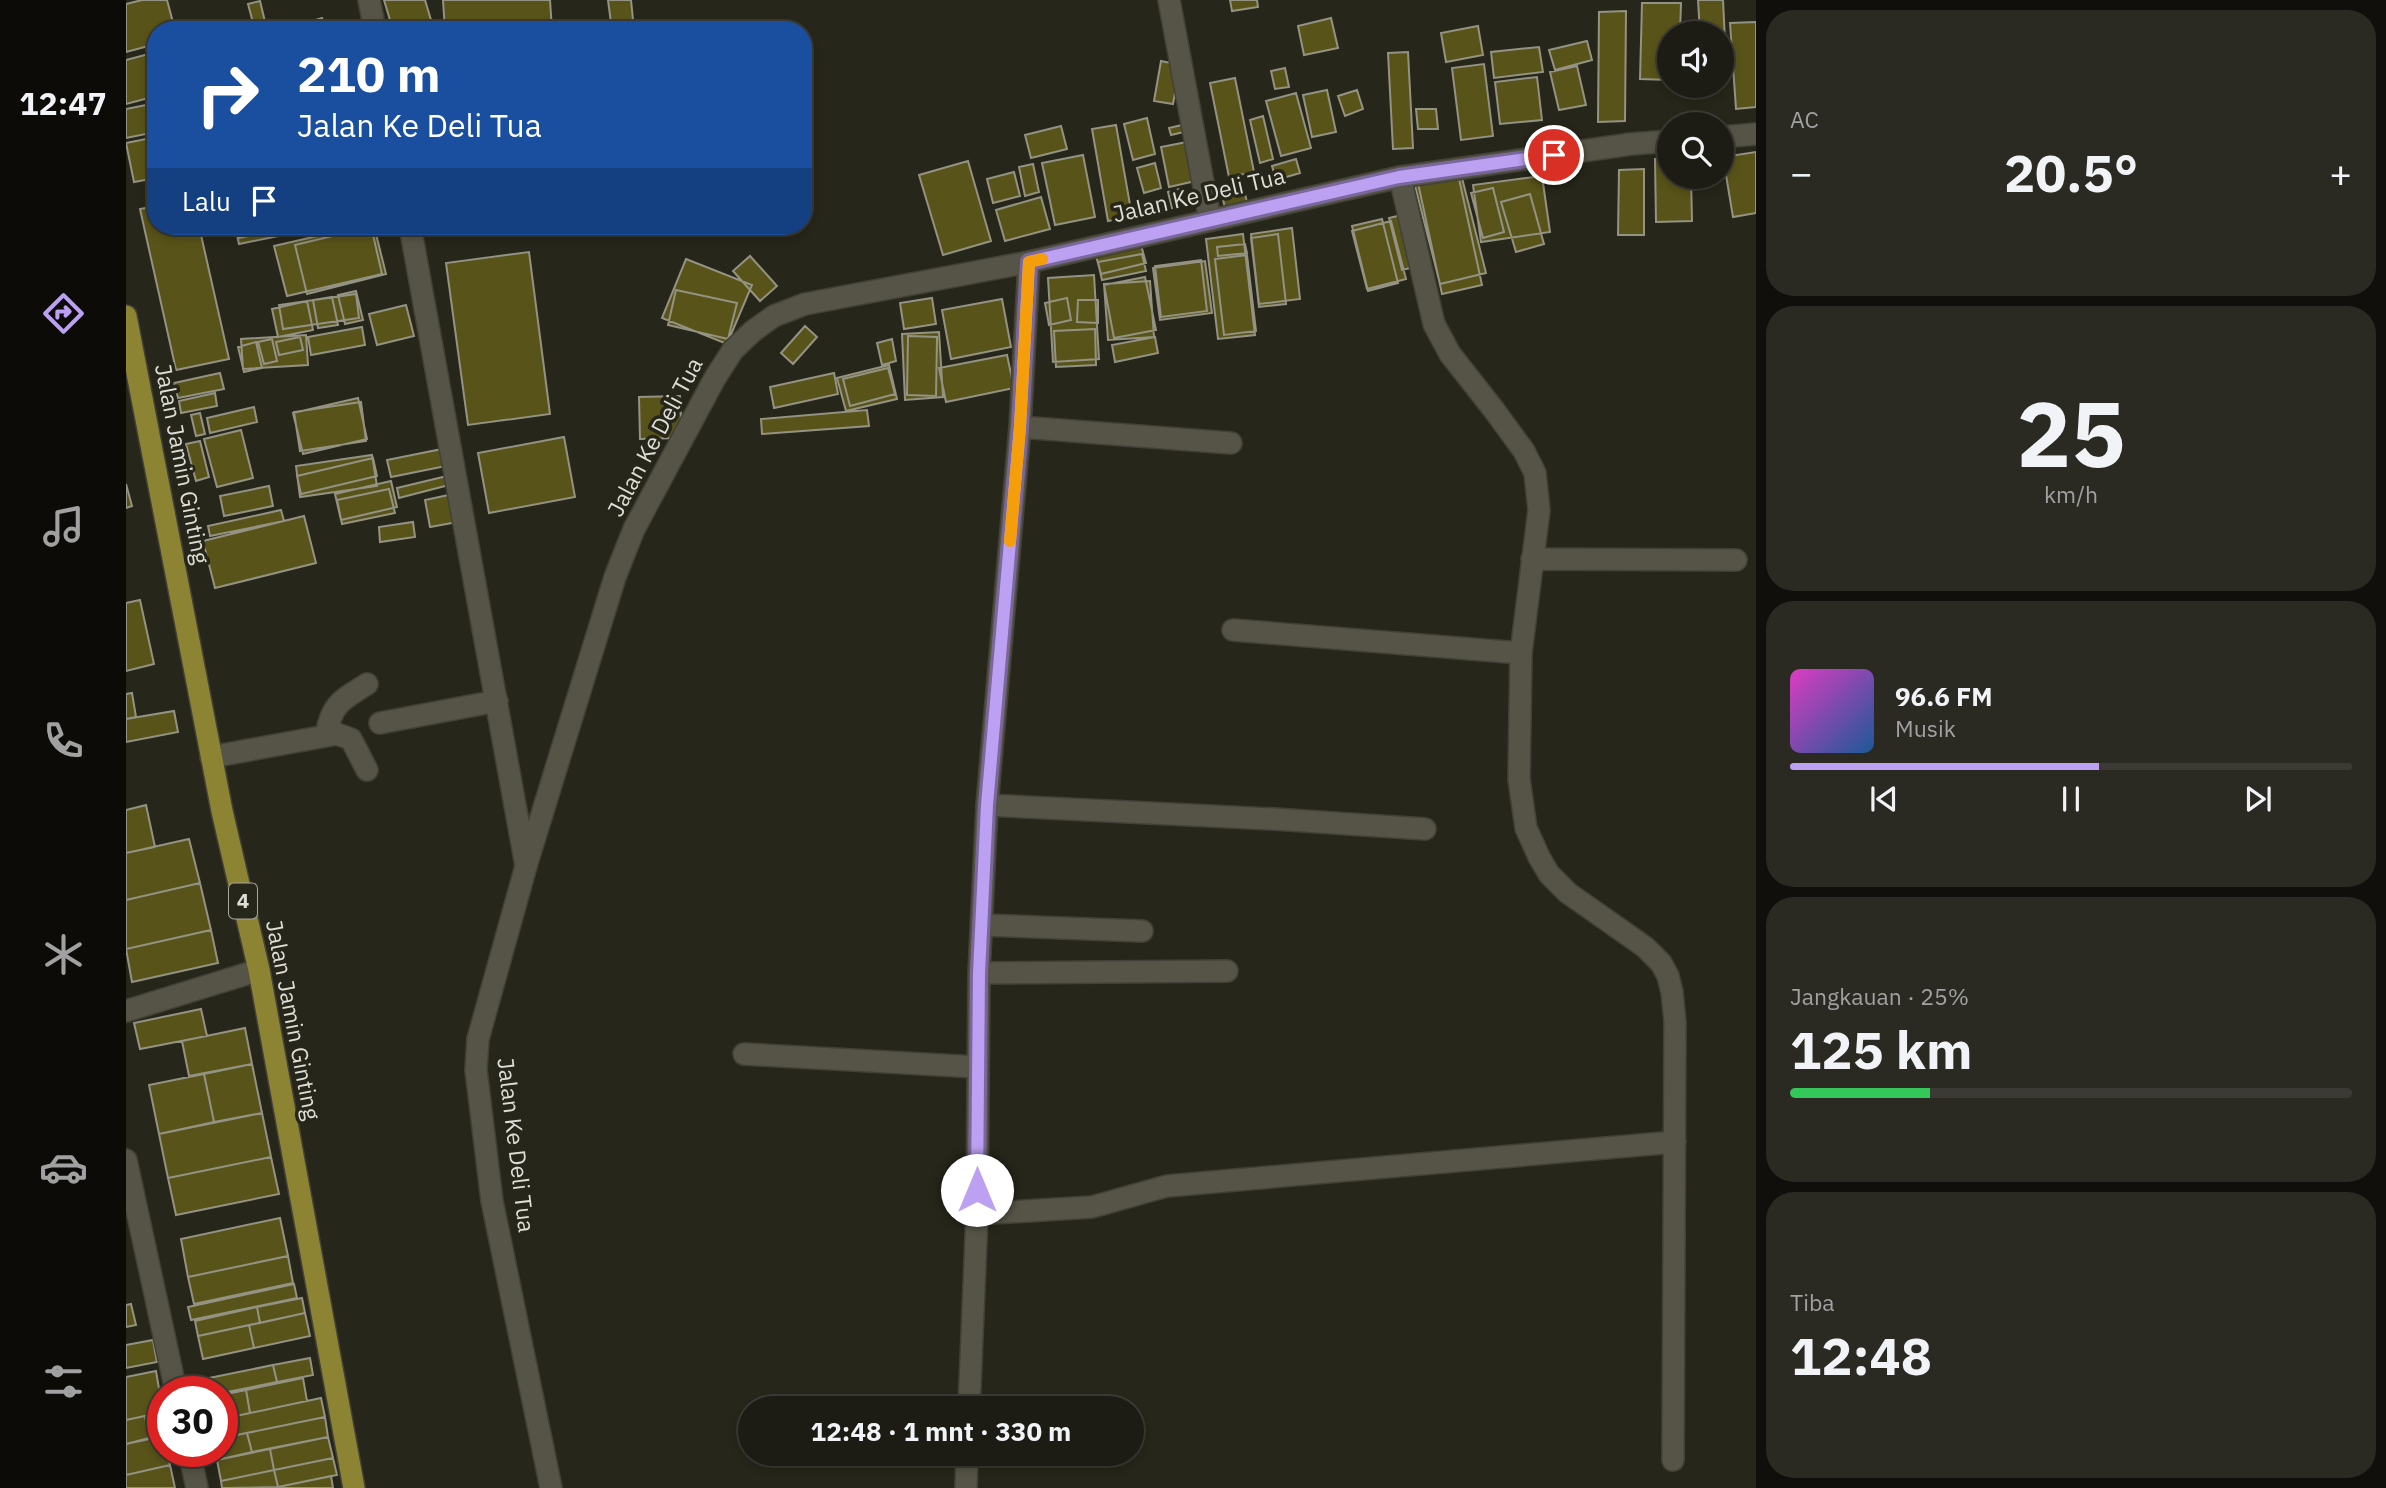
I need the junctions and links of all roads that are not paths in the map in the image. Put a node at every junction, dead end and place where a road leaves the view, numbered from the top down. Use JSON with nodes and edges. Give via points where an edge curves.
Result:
{"nodes":[{"id":1,"x":369,"y":0,"type":"edge"},
{"id":2,"x":1169,"y":0,"type":"edge"},
{"id":3,"x":373,"y":21,"type":"edge"},
{"id":4,"x":1756,"y":134,"type":"edge"},
{"id":5,"x":1734,"y":136,"type":"edge"},
{"id":6,"x":1657,"y":142,"type":"edge"},
{"id":7,"x":1399,"y":177,"type":"junction"},
{"id":8,"x":1210,"y":220,"type":"junction"},
{"id":9,"x":412,"y":235,"type":"edge"},
{"id":10,"x":1029,"y":262,"type":"junction"},
{"id":11,"x":126,"y":316,"type":"edge"},
{"id":12,"x":1020,"y":427,"type":"junction"},
{"id":13,"x":1231,"y":443,"type":"dead end"},
{"id":14,"x":1532,"y":559,"type":"junction"},
{"id":15,"x":1736,"y":560,"type":"dead end"},
{"id":16,"x":1233,"y":630,"type":"dead end"},
{"id":17,"x":1521,"y":653,"type":"junction"},
{"id":18,"x":367,"y":684,"type":"dead end"},
{"id":19,"x":497,"y":701,"type":"junction"},
{"id":20,"x":380,"y":723,"type":"dead end"},
{"id":21,"x":326,"y":735,"type":"junction"},
{"id":22,"x":211,"y":757,"type":"junction"},
{"id":23,"x":368,"y":769,"type":"dead end"},
{"id":24,"x":987,"y":805,"type":"junction"},
{"id":25,"x":1425,"y":830,"type":"dead end"},
{"id":26,"x":526,"y":866,"type":"junction"},
{"id":27,"x":982,"y":925,"type":"junction"},
{"id":28,"x":1142,"y":931,"type":"dead end"},
{"id":29,"x":259,"y":970,"type":"junction"},
{"id":30,"x":1227,"y":971,"type":"dead end"},
{"id":31,"x":979,"y":973,"type":"junction"},
{"id":32,"x":126,"y":1011,"type":"edge"},
{"id":33,"x":744,"y":1054,"type":"dead end"},
{"id":34,"x":977,"y":1067,"type":"junction"},
{"id":35,"x":1675,"y":1142,"type":"junction"},
{"id":36,"x":126,"y":1160,"type":"edge"},
{"id":37,"x":977,"y":1214,"type":"junction"},
{"id":38,"x":173,"y":1376,"type":"edge"},
{"id":39,"x":970,"y":1396,"type":"edge"},
{"id":40,"x":1672,"y":1460,"type":"dead end"},
{"id":41,"x":967,"y":1466,"type":"edge"},
{"id":42,"x":192,"y":1467,"type":"edge"},
{"id":43,"x":197,"y":1488,"type":"edge"},
{"id":44,"x":354,"y":1488,"type":"edge"},
{"id":45,"x":551,"y":1488,"type":"edge"},
{"id":46,"x":966,"y":1488,"type":"edge"}],
"edges":[{"from":1,"to":3,"type":"street"},
{"from":2,"to":8,"type":"street"},
{"from":4,"to":5,"type":"street"},
{"from":6,"to":7,"type":"street","name":"Jalan Ke Deli Tua"},
{"from":7,"to":8,"type":"street","name":"Jalan Ke Deli Tua"},
{"from":7,"to":14,"type":"street","via":[[1434,324],[1450,354],[1524,451],[1535,473],[1539,510]]},
{"from":8,"to":10,"type":"street","name":"Jalan Ke Deli Tua"},
{"from":9,"to":19,"type":"street"},
{"from":10,"to":12,"type":"street"},
{"from":10,"to":26,"type":"street","name":"Jalan Ke Deli Tua","via":[[805,304],[774,316],[733,350],[634,528]]},
{"from":11,"to":22,"type":"highway","name":"Jalan Jamin Ginting","number":"4"},
{"from":12,"to":13,"type":"street"},
{"from":12,"to":24,"type":"street"},
{"from":14,"to":15,"type":"street"},
{"from":14,"to":17,"type":"street"},
{"from":16,"to":17,"type":"street"},
{"from":17,"to":35,"type":"street","via":[[1520,779],[1526,828],[1549,874],[1645,947],[1668,976],[1675,1022]]},
{"from":18,"to":21,"type":"street","via":[[332,710]]},
{"from":19,"to":20,"type":"street"},
{"from":19,"to":26,"type":"street"},
{"from":21,"to":22,"type":"street"},
{"from":21,"to":23,"type":"street","via":[[351,739]]},
{"from":22,"to":29,"type":"highway","name":"Jalan Jamin Ginting","number":"4"},
{"from":24,"to":25,"type":"street"},
{"from":24,"to":27,"type":"street"},
{"from":26,"to":45,"type":"street","name":"Jalan Ke Deli Tua","via":[[478,1039],[476,1070],[492,1201]]},
{"from":27,"to":28,"type":"street"},
{"from":27,"to":31,"type":"street"},
{"from":29,"to":32,"type":"street"},
{"from":29,"to":44,"type":"highway","name":"Jalan Jamin Ginting","number":"4"},
{"from":30,"to":31,"type":"street"},
{"from":31,"to":34,"type":"street"},
{"from":33,"to":34,"type":"street"},
{"from":34,"to":37,"type":"street"},
{"from":35,"to":37,"type":"street","via":[[1167,1186],[1092,1207]]},
{"from":35,"to":40,"type":"street"},
{"from":36,"to":38,"type":"street"},
{"from":37,"to":39,"type":"street"},
{"from":41,"to":46,"type":"street"},
{"from":42,"to":43,"type":"street"}]}
